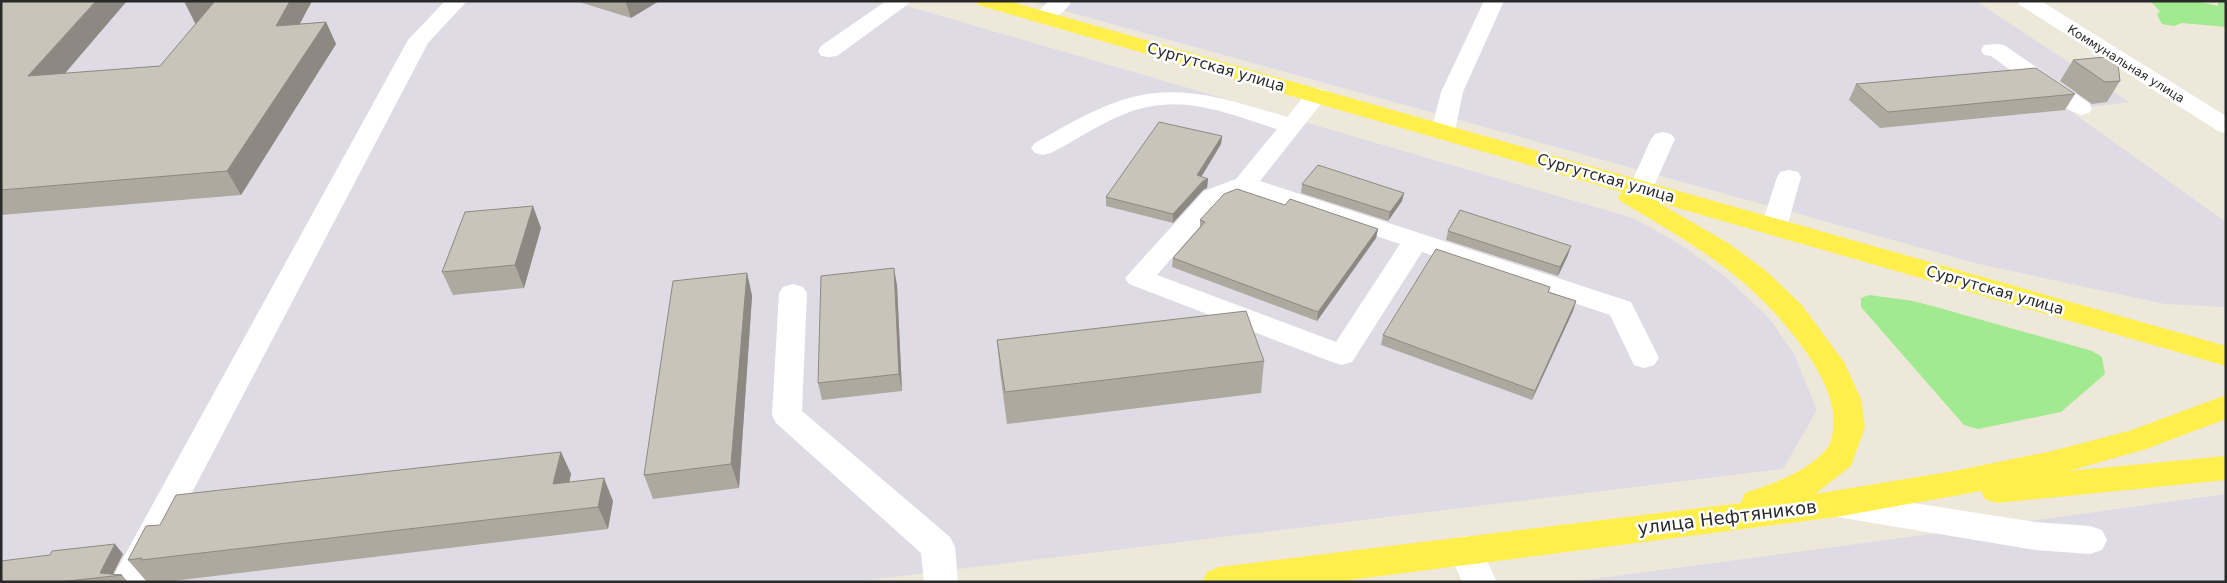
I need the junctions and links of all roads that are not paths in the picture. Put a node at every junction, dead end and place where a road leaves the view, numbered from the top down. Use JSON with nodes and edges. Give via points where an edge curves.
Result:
{"nodes":[{"id":1,"x":457,"y":1,"type":"edge"},
{"id":2,"x":900,"y":1,"type":"edge"},
{"id":3,"x":985,"y":1,"type":"edge"},
{"id":4,"x":1062,"y":1,"type":"edge"},
{"id":5,"x":1494,"y":1,"type":"edge"},
{"id":6,"x":2027,"y":1,"type":"edge"},
{"id":7,"x":1042,"y":17,"type":"junction"},
{"id":8,"x":1992,"y":50,"type":"dead end"},
{"id":9,"x":829,"y":51,"type":"dead end"},
{"id":10,"x":1317,"y":96,"type":"junction"},
{"id":11,"x":2082,"y":108,"type":"dead end"},
{"id":12,"x":1292,"y":126,"type":"junction"},
{"id":13,"x":2226,"y":126,"type":"edge"},
{"id":14,"x":1443,"y":132,"type":"junction"},
{"id":15,"x":1663,"y":139,"type":"dead end"},
{"id":16,"x":1043,"y":148,"type":"dead end"},
{"id":17,"x":1588,"y":173,"type":"junction"},
{"id":18,"x":1788,"y":177,"type":"dead end"},
{"id":19,"x":1245,"y":184,"type":"junction"},
{"id":20,"x":1641,"y":188,"type":"junction"},
{"id":21,"x":1774,"y":227,"type":"junction"},
{"id":22,"x":1416,"y":240,"type":"junction"},
{"id":23,"x":794,"y":293,"type":"dead end"},
{"id":24,"x":2226,"y":356,"type":"edge"},
{"id":25,"x":1644,"y":358,"type":"dead end"},
{"id":26,"x":2226,"y":406,"type":"edge"},
{"id":27,"x":2226,"y":468,"type":"edge"},
{"id":28,"x":1836,"y":504,"type":"junction"},
{"id":29,"x":1713,"y":518,"type":"junction"},
{"id":30,"x":2090,"y":540,"type":"dead end"},
{"id":31,"x":1465,"y":550,"type":"junction"},
{"id":32,"x":127,"y":582,"type":"edge"},
{"id":33,"x":941,"y":582,"type":"edge"},
{"id":34,"x":1219,"y":582,"type":"edge"},
{"id":35,"x":1480,"y":582,"type":"edge"}],
"edges":[{"from":1,"to":32,"type":"street","via":[[419,40]]},
{"from":2,"to":9,"type":"street"},
{"from":3,"to":7,"type":"main road","name":"Сургутская улица"},
{"from":4,"to":7,"type":"street"},
{"from":5,"to":14,"type":"street","via":[[1452,92]]},
{"from":6,"to":13,"type":"street","name":"Коммунальная улица"},
{"from":7,"to":10,"type":"main road","name":"Сургутская улица"},
{"from":8,"to":11,"type":"street"},
{"from":10,"to":12,"type":"street"},
{"from":10,"to":14,"type":"main road","name":"Сургутская улица"},
{"from":12,"to":16,"type":"street","via":[[1200,99],[1152,98],[1125,106]]},
{"from":12,"to":19,"type":"street"},
{"from":14,"to":17,"type":"main road","name":"Сургутская улица"},
{"from":15,"to":20,"type":"street"},
{"from":17,"to":20,"type":"main road","name":"Сургутская улица"},
{"from":17,"to":29,"type":"main road","via":[[1719,249],[1755,276],[1791,311],[1828,362],[1846,399],[1850,427],[1840,457],[1802,486]]},
{"from":18,"to":21,"type":"street"},
{"from":19,"to":22,"type":"street"},
{"from":19,"to":22,"type":"street","via":[[1213,196],[1139,278],[1342,355]]},
{"from":20,"to":21,"type":"main road","name":"Сургутская улица"},
{"from":21,"to":24,"type":"main road","name":"Сургутская улица"},
{"from":22,"to":25,"type":"street","via":[[1620,308]]},
{"from":23,"to":33,"type":"street","via":[[787,415],[938,546]]},
{"from":26,"to":28,"type":"main road","name":"улица Нефтяников","via":[[2135,441],[2048,464]]},
{"from":27,"to":28,"type":"main road"},
{"from":28,"to":29,"type":"main road","name":"улица Нефтяников"},
{"from":28,"to":30,"type":"street","via":[[2036,536]]},
{"from":29,"to":31,"type":"main road","name":"улица Нефтяников"},
{"from":31,"to":34,"type":"main road","name":"улица Нефтяников"},
{"from":31,"to":35,"type":"street"}]}
